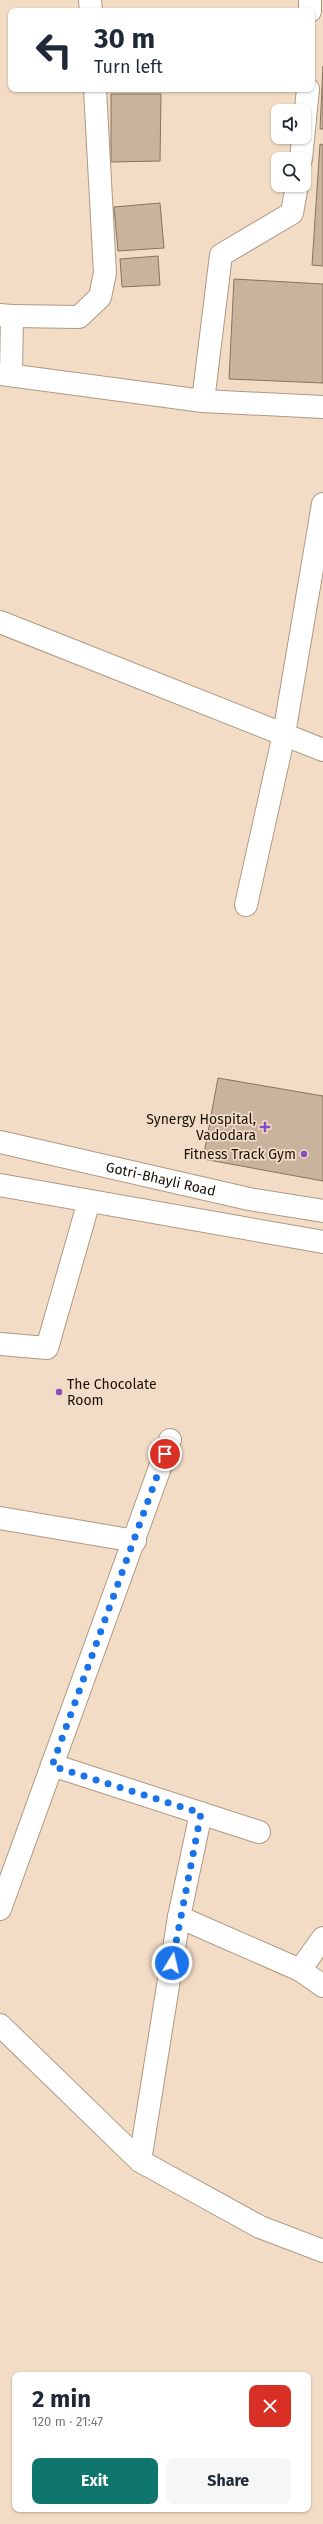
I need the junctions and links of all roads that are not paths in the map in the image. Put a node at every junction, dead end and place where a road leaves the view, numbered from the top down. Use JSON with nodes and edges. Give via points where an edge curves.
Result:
{"nodes":[{"id":1,"x":95,"y":92,"type":"edge"},
{"id":2,"x":308,"y":92,"type":"edge"},
{"id":3,"x":302,"y":152,"type":"edge"},
{"id":4,"x":296,"y":192,"type":"edge"},
{"id":5,"x":6,"y":316,"type":"edge"},
{"id":6,"x":6,"y":374,"type":"edge"},
{"id":7,"x":203,"y":401,"type":"junction"},
{"id":8,"x":323,"y":407,"type":"edge"},
{"id":9,"x":323,"y":504,"type":"edge"},
{"id":10,"x":0,"y":622,"type":"edge"},
{"id":11,"x":284,"y":734,"type":"junction"},
{"id":12,"x":323,"y":750,"type":"edge"},
{"id":13,"x":246,"y":905,"type":"dead end"},
{"id":14,"x":0,"y":1142,"type":"edge"},
{"id":15,"x":0,"y":1185,"type":"edge"},
{"id":16,"x":89,"y":1201,"type":"junction"},
{"id":17,"x":323,"y":1211,"type":"edge"},
{"id":18,"x":323,"y":1242,"type":"edge"},
{"id":19,"x":0,"y":1344,"type":"edge"},
{"id":20,"x":170,"y":1440,"type":"dead end"},
{"id":21,"x":0,"y":1518,"type":"edge"},
{"id":22,"x":135,"y":1541,"type":"junction"},
{"id":23,"x":52,"y":1766,"type":"junction"},
{"id":24,"x":201,"y":1813,"type":"junction"},
{"id":25,"x":259,"y":1832,"type":"dead end"},
{"id":26,"x":0,"y":1909,"type":"edge"},
{"id":27,"x":179,"y":1917,"type":"junction"},
{"id":28,"x":323,"y":1938,"type":"edge"},
{"id":29,"x":300,"y":1970,"type":"junction"},
{"id":30,"x":323,"y":1986,"type":"edge"},
{"id":31,"x":0,"y":2025,"type":"edge"},
{"id":32,"x":140,"y":2161,"type":"junction"},
{"id":33,"x":323,"y":2251,"type":"edge"}],
"edges":[{"from":1,"to":5,"type":"street","via":[[105,273],[100,297],[79,317]]},
{"from":2,"to":3,"type":"street"},
{"from":4,"to":7,"type":"street","via":[[292,213],[221,255]]},
{"from":5,"to":6,"type":"street"},
{"from":6,"to":7,"type":"street"},
{"from":7,"to":8,"type":"street"},
{"from":9,"to":11,"type":"street"},
{"from":10,"to":11,"type":"street"},
{"from":11,"to":12,"type":"street"},
{"from":11,"to":13,"type":"street"},
{"from":14,"to":17,"type":"street","name":"Gotri-Bhayli Road","via":[[249,1199]]},
{"from":15,"to":16,"type":"street"},
{"from":16,"to":18,"type":"street"},
{"from":16,"to":19,"type":"street","via":[[47,1348]]},
{"from":20,"to":22,"type":"street"},
{"from":21,"to":22,"type":"street"},
{"from":22,"to":23,"type":"street"},
{"from":23,"to":24,"type":"street"},
{"from":23,"to":26,"type":"street"},
{"from":24,"to":25,"type":"street"},
{"from":24,"to":27,"type":"street"},
{"from":27,"to":29,"type":"street"},
{"from":27,"to":32,"type":"street"},
{"from":28,"to":29,"type":"street"},
{"from":29,"to":30,"type":"street"},
{"from":31,"to":32,"type":"street"},
{"from":32,"to":33,"type":"street","via":[[260,2227]]}]}
